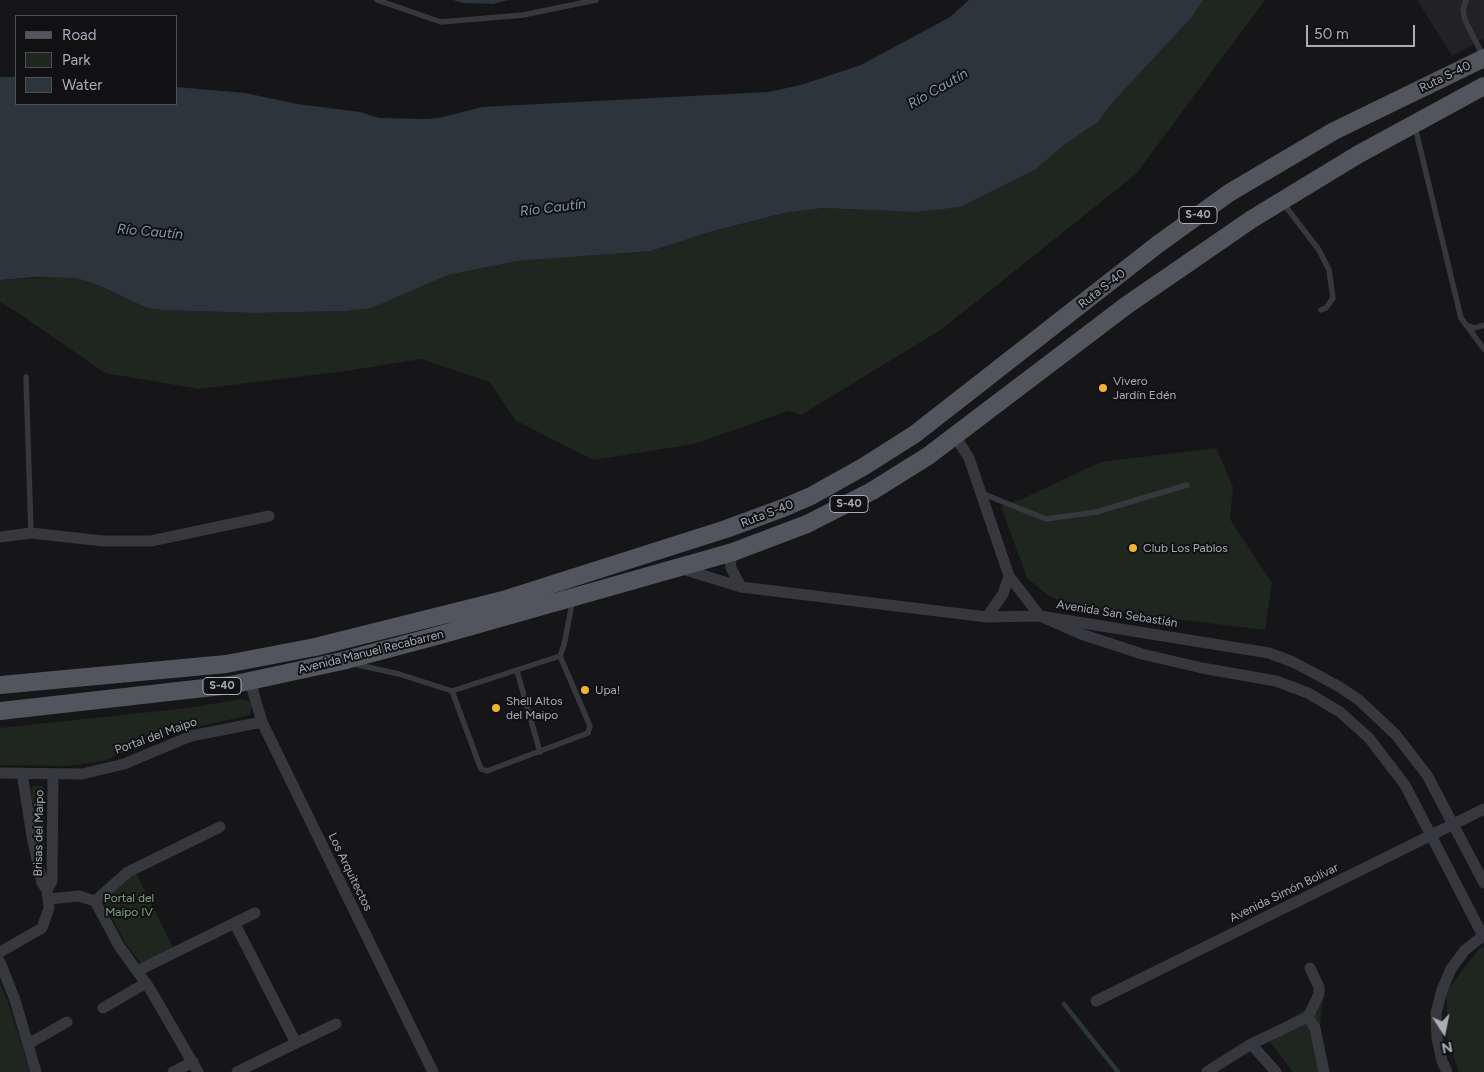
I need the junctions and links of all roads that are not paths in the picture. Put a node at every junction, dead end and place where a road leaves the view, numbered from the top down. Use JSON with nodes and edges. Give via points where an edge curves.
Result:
{"nodes":[{"id":1,"x":376,"y":0,"type":"edge"},
{"id":2,"x":596,"y":0,"type":"edge"},
{"id":3,"x":1466,"y":0,"type":"edge"},
{"id":4,"x":1484,"y":58,"type":"edge"},
{"id":5,"x":1484,"y":86,"type":"edge"},
{"id":6,"x":1414,"y":123,"type":"junction"},
{"id":7,"x":1281,"y":201,"type":"junction"},
{"id":8,"x":1321,"y":310,"type":"dead end"},
{"id":9,"x":1466,"y":325,"type":"junction"},
{"id":10,"x":1484,"y":325,"type":"edge"},
{"id":11,"x":1484,"y":349,"type":"edge"},
{"id":12,"x":26,"y":377,"type":"dead end"},
{"id":13,"x":939,"y":415,"type":"junction"},
{"id":14,"x":955,"y":436,"type":"junction"},
{"id":15,"x":1187,"y":485,"type":"dead end"},
{"id":16,"x":981,"y":493,"type":"junction"},
{"id":17,"x":269,"y":516,"type":"dead end"},
{"id":18,"x":726,"y":529,"type":"joint"},
{"id":19,"x":31,"y":533,"type":"junction"},
{"id":20,"x":0,"y":538,"type":"edge"},
{"id":21,"x":733,"y":552,"type":"junction"},
{"id":22,"x":677,"y":568,"type":"junction"},
{"id":23,"x":1009,"y":576,"type":"junction"},
{"id":24,"x":741,"y":586,"type":"junction"},
{"id":25,"x":573,"y":598,"type":"junction"},
{"id":26,"x":1040,"y":616,"type":"junction"},
{"id":27,"x":987,"y":617,"type":"junction"},
{"id":28,"x":560,"y":656,"type":"junction"},
{"id":29,"x":342,"y":661,"type":"junction"},
{"id":30,"x":517,"y":670,"type":"junction"},
{"id":31,"x":250,"y":681,"type":"junction"},
{"id":32,"x":34,"y":682,"type":"junction"},
{"id":33,"x":0,"y":685,"type":"edge"},
{"id":34,"x":0,"y":691,"type":"edge"},
{"id":35,"x":452,"y":691,"type":"junction"},
{"id":36,"x":0,"y":711,"type":"edge"},
{"id":37,"x":262,"y":722,"type":"junction"},
{"id":38,"x":540,"y":752,"type":"junction"},
{"id":39,"x":0,"y":773,"type":"edge"},
{"id":40,"x":22,"y":773,"type":"junction"},
{"id":41,"x":53,"y":774,"type":"junction"},
{"id":42,"x":1484,"y":809,"type":"edge"},
{"id":43,"x":1454,"y":824,"type":"junction"},
{"id":44,"x":220,"y":827,"type":"dead end"},
{"id":45,"x":1431,"y":836,"type":"junction"},
{"id":46,"x":1484,"y":883,"type":"edge"},
{"id":47,"x":48,"y":895,"type":"junction"},
{"id":48,"x":95,"y":901,"type":"junction"},
{"id":49,"x":255,"y":913,"type":"dead end"},
{"id":50,"x":235,"y":924,"type":"junction"},
{"id":51,"x":1483,"y":935,"type":"edge"},
{"id":52,"x":0,"y":952,"type":"edge"},
{"id":53,"x":0,"y":962,"type":"edge"},
{"id":54,"x":1310,"y":968,"type":"dead end"},
{"id":55,"x":137,"y":971,"type":"junction"},
{"id":56,"x":146,"y":983,"type":"junction"},
{"id":57,"x":1096,"y":1002,"type":"dead end"},
{"id":58,"x":103,"y":1008,"type":"dead end"},
{"id":59,"x":1308,"y":1017,"type":"junction"},
{"id":60,"x":67,"y":1022,"type":"dead end"},
{"id":61,"x":336,"y":1024,"type":"dead end"},
{"id":62,"x":28,"y":1044,"type":"junction"},
{"id":63,"x":296,"y":1044,"type":"junction"},
{"id":64,"x":1251,"y":1044,"type":"junction"},
{"id":65,"x":196,"y":1067,"type":"edge"},
{"id":66,"x":36,"y":1072,"type":"edge"},
{"id":67,"x":173,"y":1072,"type":"edge"},
{"id":68,"x":237,"y":1072,"type":"edge"},
{"id":69,"x":433,"y":1072,"type":"edge"},
{"id":70,"x":1207,"y":1072,"type":"edge"},
{"id":71,"x":1276,"y":1072,"type":"edge"},
{"id":72,"x":1324,"y":1072,"type":"edge"},
{"id":73,"x":1447,"y":1072,"type":"edge"}],
"edges":[{"from":1,"to":2,"type":"lane","via":[[441,22],[522,15]]},
{"from":3,"to":4,"type":"lane","via":[[1465,20]]},
{"from":4,"to":13,"type":"main road","name":"Ruta S-40","number":"S-40","via":[[1334,131],[1229,193]]},
{"from":5,"to":6,"type":"main road","name":"Ruta S-40","number":"S-40"},
{"from":6,"to":7,"type":"main road","name":"Ruta S-40","number":"S-40"},
{"from":6,"to":9,"type":"lane","via":[[1461,318]]},
{"from":7,"to":8,"type":"lane","via":[[1319,250],[1329,270],[1333,298]]},
{"from":7,"to":14,"type":"main road","name":"Ruta S-40","number":"S-40","via":[[1127,305]]},
{"from":9,"to":10,"type":"lane","via":[[1475,328]]},
{"from":9,"to":11,"type":"lane"},
{"from":12,"to":19,"type":"lane"},
{"from":13,"to":14,"type":"main road"},
{"from":13,"to":18,"type":"main road","name":"Ruta S-40","number":"S-40","via":[[889,451],[811,496]]},
{"from":14,"to":16,"type":"street","via":[[969,458]]},
{"from":14,"to":21,"type":"main road","name":"Ruta S-40","number":"S-40","via":[[901,474],[843,508]]},
{"from":15,"to":16,"type":"lane","via":[[1096,512],[1046,519]]},
{"from":16,"to":23,"type":"street"},
{"from":17,"to":19,"type":"street","via":[[151,541],[103,541]]},
{"from":18,"to":32,"type":"main road","name":"Avenida Manuel Recabarren","number":"S-40","via":[[503,600],[315,648],[226,664]]},
{"from":19,"to":20,"type":"street"},
{"from":21,"to":22,"type":"main road","name":"Avenida Manuel Recabarren","number":"S-40"},
{"from":21,"to":24,"type":"street","via":[[731,568]]},
{"from":22,"to":24,"type":"street"},
{"from":22,"to":25,"type":"main road","name":"Avenida Manuel Recabarren","number":"S-40"},
{"from":23,"to":26,"type":"street"},
{"from":23,"to":27,"type":"street","via":[[1003,594]]},
{"from":24,"to":27,"type":"street"},
{"from":25,"to":28,"type":"lane"},
{"from":25,"to":29,"type":"main road","name":"Avenida Manuel Recabarren","number":"S-40"},
{"from":26,"to":27,"type":"street"},
{"from":26,"to":43,"type":"street","name":"Avenida San Sebastián","via":[[1269,653],[1316,673],[1359,700],[1396,735],[1427,775]]},
{"from":26,"to":45,"type":"street","name":"Avenida San Sebastián","via":[[1081,634],[1142,654],[1276,681],[1323,701],[1355,724],[1382,753],[1406,785]]},
{"from":28,"to":30,"type":"lane"},
{"from":28,"to":38,"type":"lane","via":[[590,726],[588,733]]},
{"from":29,"to":31,"type":"main road","name":"Avenida Manuel Recabarren","number":"S-40"},
{"from":29,"to":35,"type":"lane","via":[[400,674]]},
{"from":30,"to":35,"type":"lane"},
{"from":30,"to":38,"type":"lane"},
{"from":31,"to":36,"type":"main road","name":"Avenida Manuel Recabarren","number":"S-40","via":[[167,694]]},
{"from":31,"to":37,"type":"street","name":"Los Arquitectos"},
{"from":32,"to":33,"type":"main road","name":"Avenida Manuel Recabarren","number":"S-40"},
{"from":32,"to":34,"type":"street"},
{"from":35,"to":38,"type":"lane","via":[[484,771]]},
{"from":37,"to":41,"type":"street","name":"Portal del Maipo","via":[[191,736],[124,764],[82,774]]},
{"from":37,"to":69,"type":"street","name":"Los Arquitectos"},
{"from":39,"to":40,"type":"street","name":"Portal del Maipo"},
{"from":40,"to":41,"type":"street","name":"Portal del Maipo"},
{"from":40,"to":47,"type":"street","name":"Brisas del Maipo","via":[[42,883]]},
{"from":41,"to":47,"type":"street","name":"Brisas del Maipo","via":[[52,881]]},
{"from":42,"to":43,"type":"street","name":"Avenida Simón Bolívar"},
{"from":43,"to":45,"type":"street","name":"Avenida Simón Bolívar"},
{"from":43,"to":46,"type":"street","name":"Avenida San Sebastián"},
{"from":44,"to":48,"type":"street","via":[[128,872]]},
{"from":45,"to":51,"type":"street","name":"Avenida San Sebastián"},
{"from":45,"to":57,"type":"street","name":"Avenida Simón Bolívar"},
{"from":47,"to":48,"type":"street","via":[[79,896]]},
{"from":47,"to":52,"type":"street","via":[[47,916],[42,928]]},
{"from":48,"to":55,"type":"street","via":[[119,946]]},
{"from":49,"to":50,"type":"street"},
{"from":50,"to":55,"type":"street"},
{"from":50,"to":63,"type":"street"},
{"from":51,"to":73,"type":"street","name":"Avenida San Sebastián","via":[[1465,950],[1451,969],[1442,990],[1436,1013],[1436,1038]]},
{"from":53,"to":62,"type":"street"},
{"from":54,"to":59,"type":"street","via":[[1319,986],[1319,994]]},
{"from":55,"to":56,"type":"street"},
{"from":56,"to":58,"type":"street"},
{"from":56,"to":65,"type":"street"},
{"from":59,"to":64,"type":"street"},
{"from":59,"to":72,"type":"street","via":[[1315,1028]]},
{"from":60,"to":62,"type":"street"},
{"from":61,"to":63,"type":"street"},
{"from":62,"to":66,"type":"street"},
{"from":63,"to":68,"type":"street"},
{"from":64,"to":70,"type":"street"},
{"from":64,"to":71,"type":"street"},
{"from":65,"to":67,"type":"street"}]}
